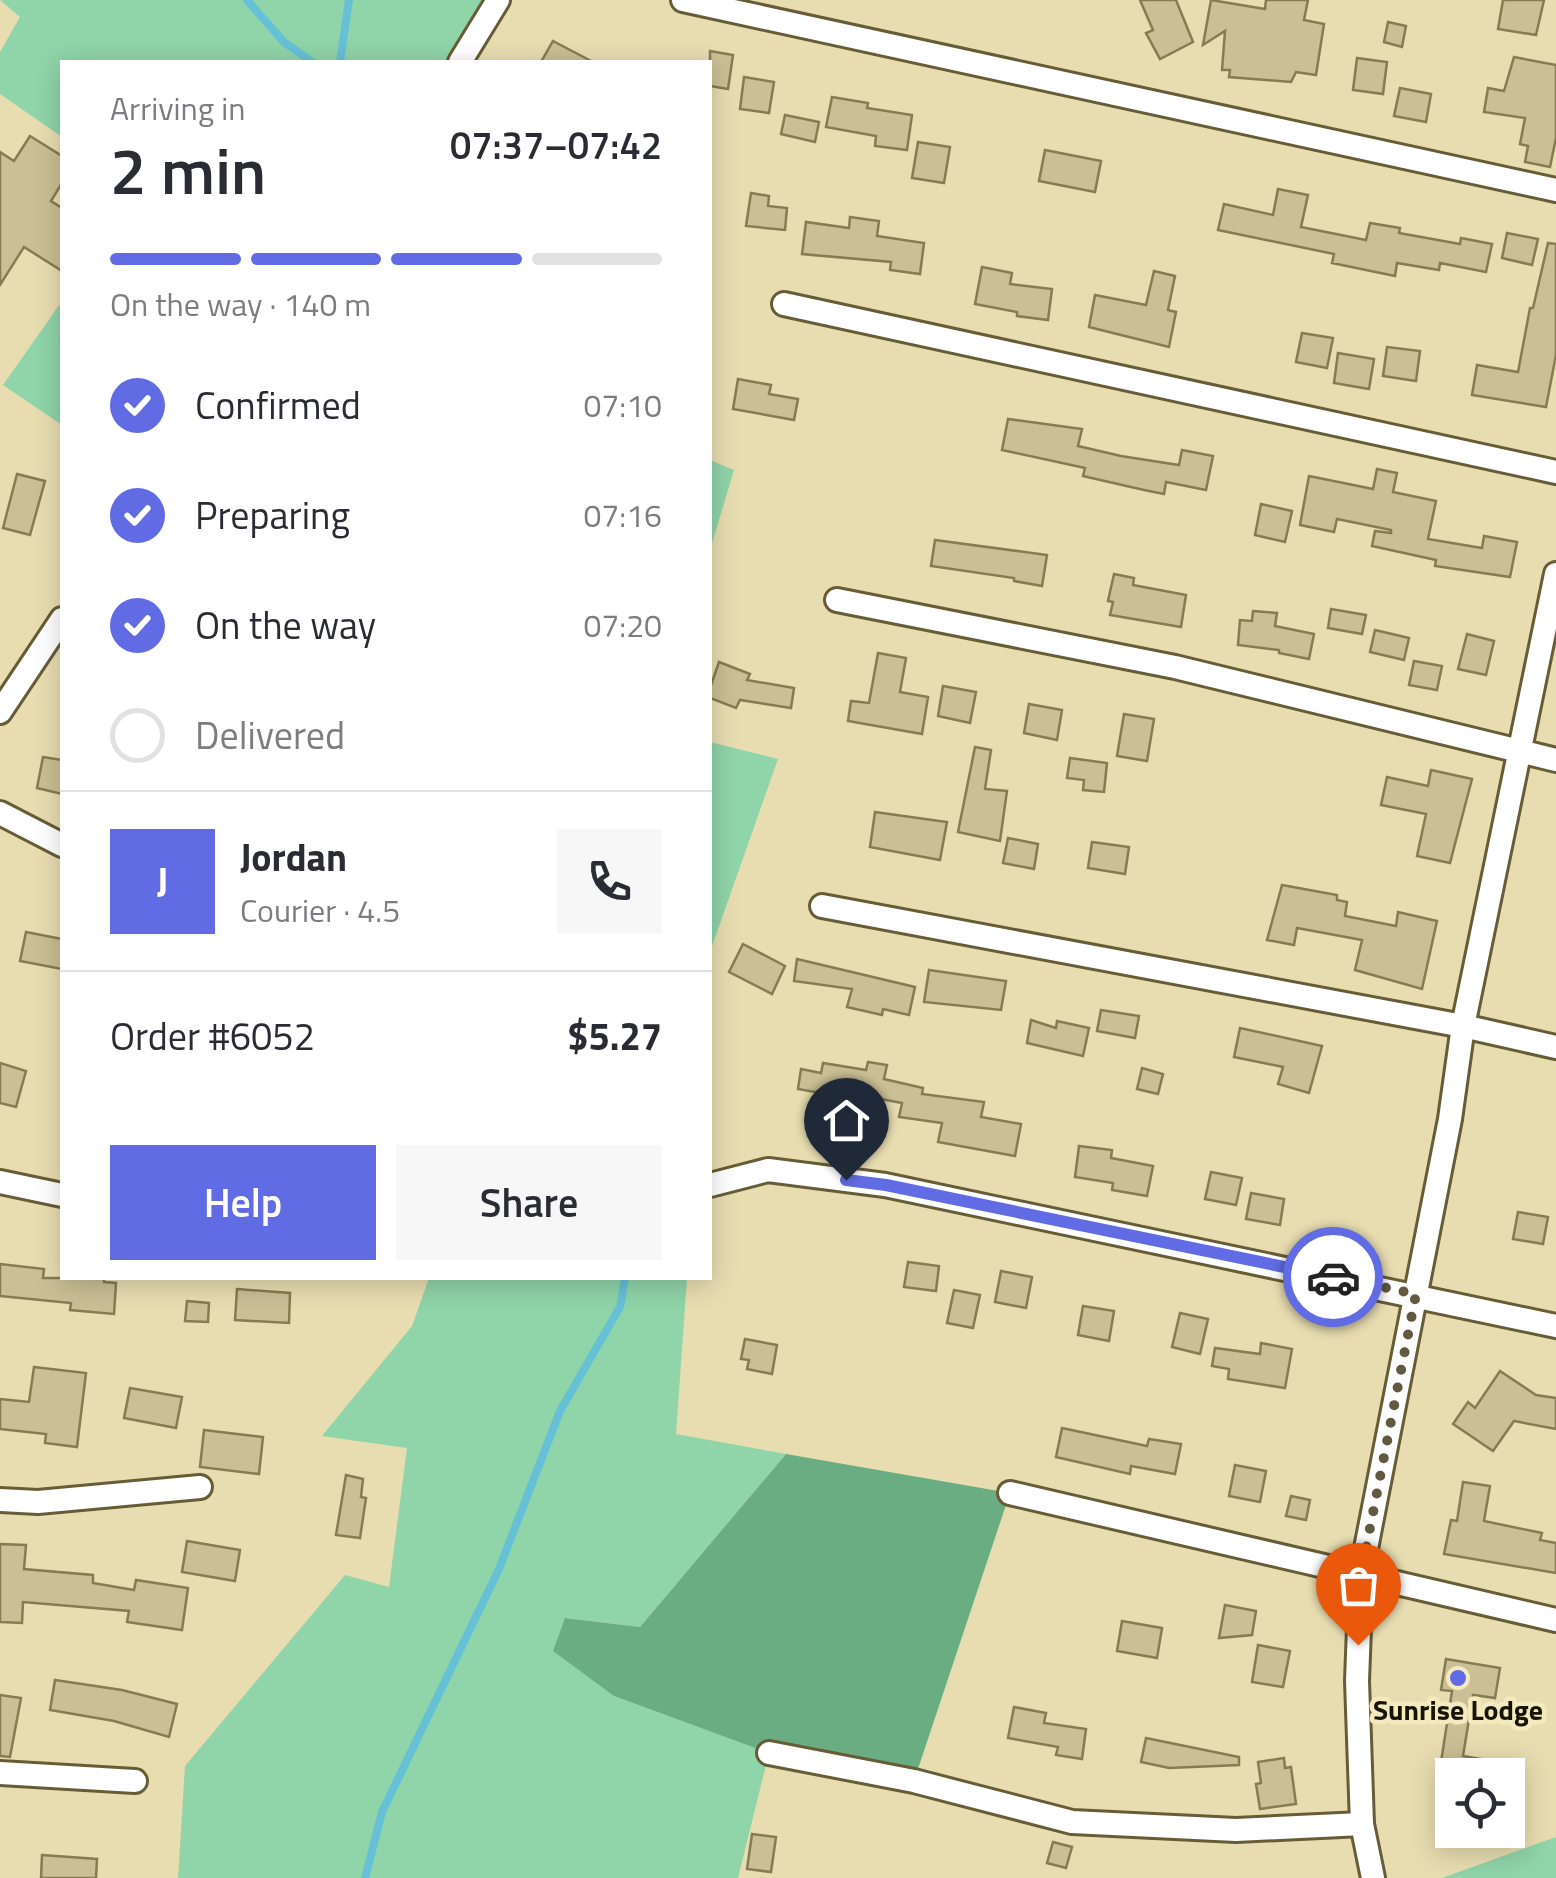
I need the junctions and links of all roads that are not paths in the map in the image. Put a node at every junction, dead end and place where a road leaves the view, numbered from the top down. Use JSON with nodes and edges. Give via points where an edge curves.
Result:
{"nodes":[{"id":1,"x":498,"y":0,"type":"edge"},
{"id":2,"x":683,"y":0,"type":"edge"},
{"id":3,"x":461,"y":60,"type":"edge"},
{"id":4,"x":1556,"y":190,"type":"edge"},
{"id":5,"x":784,"y":304,"type":"dead end"},
{"id":6,"x":1556,"y":472,"type":"edge"},
{"id":7,"x":1556,"y":574,"type":"edge"},
{"id":8,"x":837,"y":600,"type":"dead end"},
{"id":9,"x":60,"y":623,"type":"edge"},
{"id":10,"x":0,"y":712,"type":"edge"},
{"id":11,"x":1517,"y":752,"type":"junction"},
{"id":12,"x":1556,"y":760,"type":"edge"},
{"id":13,"x":0,"y":813,"type":"edge"},
{"id":14,"x":60,"y":844,"type":"edge"},
{"id":15,"x":822,"y":906,"type":"dead end"},
{"id":16,"x":1463,"y":1026,"type":"junction"},
{"id":17,"x":1556,"y":1047,"type":"edge"},
{"id":18,"x":0,"y":1182,"type":"edge"},
{"id":19,"x":712,"y":1185,"type":"edge"},
{"id":20,"x":60,"y":1195,"type":"edge"},
{"id":21,"x":1416,"y":1294,"type":"junction"},
{"id":22,"x":1556,"y":1326,"type":"edge"},
{"id":23,"x":200,"y":1487,"type":"dead end"},
{"id":24,"x":1010,"y":1493,"type":"dead end"},
{"id":25,"x":0,"y":1500,"type":"edge"},
{"id":26,"x":1361,"y":1574,"type":"junction"},
{"id":27,"x":1556,"y":1620,"type":"edge"},
{"id":28,"x":769,"y":1753,"type":"dead end"},
{"id":29,"x":0,"y":1774,"type":"edge"},
{"id":30,"x":134,"y":1781,"type":"dead end"},
{"id":31,"x":1362,"y":1824,"type":"junction"},
{"id":32,"x":1374,"y":1878,"type":"edge"}],
"edges":[{"from":1,"to":3,"type":"street"},
{"from":2,"to":4,"type":"street"},
{"from":5,"to":6,"type":"street"},
{"from":7,"to":11,"type":"street"},
{"from":8,"to":11,"type":"street","via":[[1174,667]]},
{"from":9,"to":10,"type":"street"},
{"from":11,"to":12,"type":"street"},
{"from":11,"to":16,"type":"street"},
{"from":13,"to":14,"type":"street"},
{"from":15,"to":16,"type":"street"},
{"from":16,"to":17,"type":"street"},
{"from":16,"to":21,"type":"street"},
{"from":18,"to":20,"type":"street"},
{"from":19,"to":21,"type":"street","via":[[768,1170],[886,1185]]},
{"from":21,"to":22,"type":"street"},
{"from":21,"to":26,"type":"street"},
{"from":23,"to":25,"type":"street"},
{"from":24,"to":26,"type":"street"},
{"from":26,"to":27,"type":"street"},
{"from":26,"to":31,"type":"street"},
{"from":28,"to":31,"type":"street","via":[[1072,1822],[1236,1830]]},
{"from":29,"to":30,"type":"street"},
{"from":31,"to":32,"type":"street"}]}
